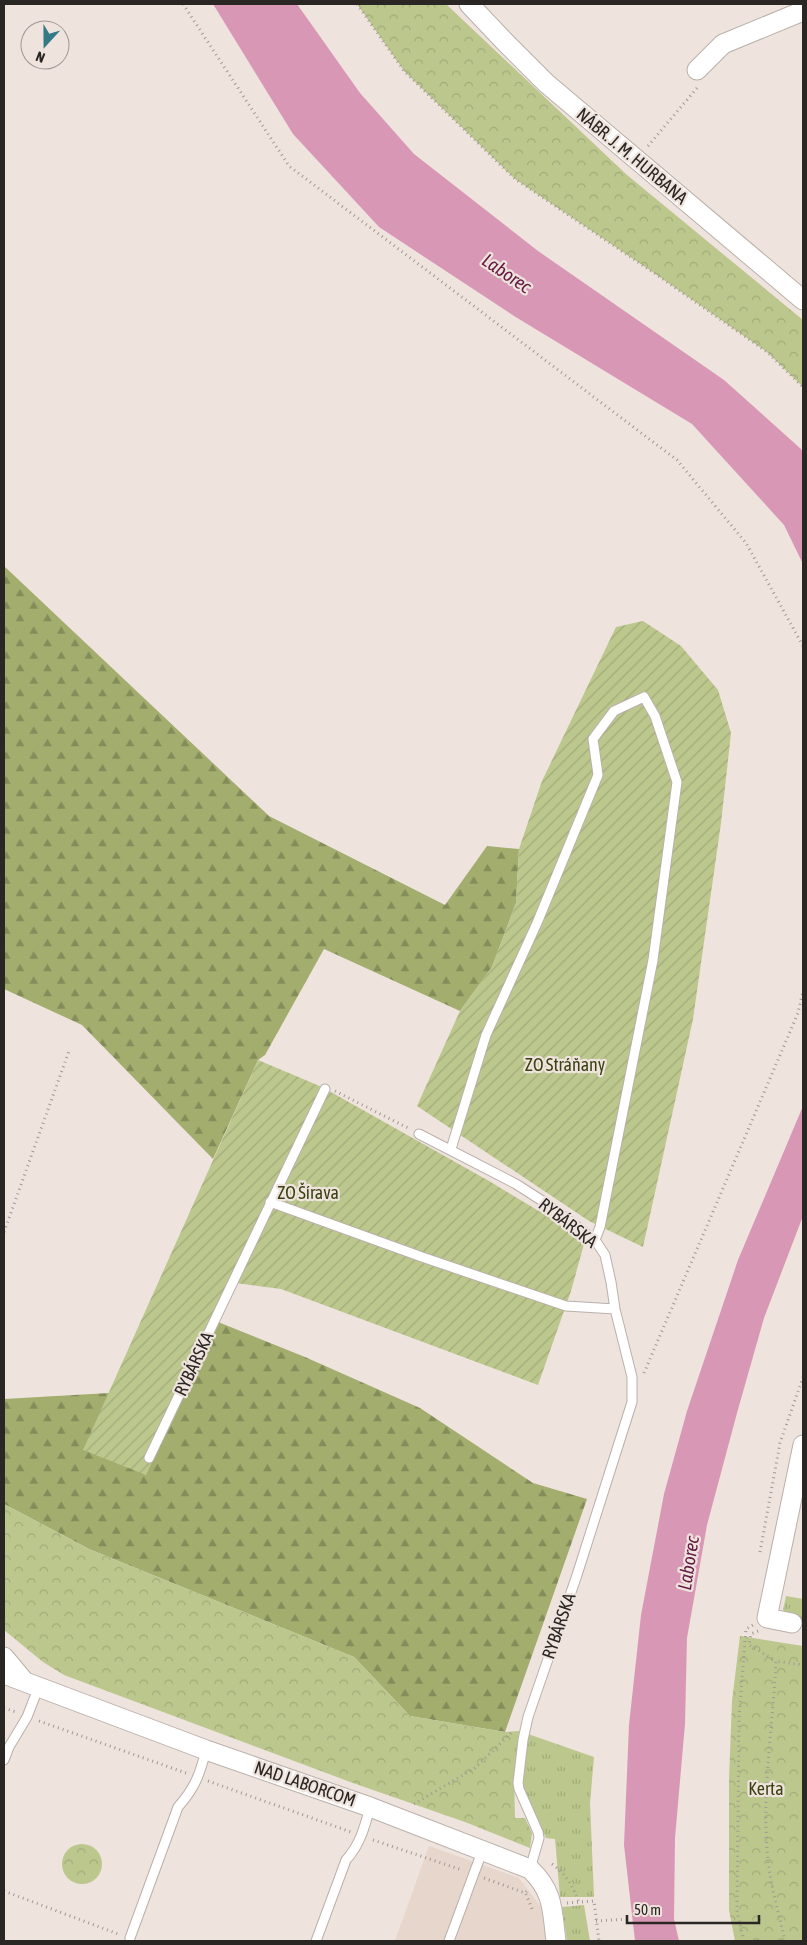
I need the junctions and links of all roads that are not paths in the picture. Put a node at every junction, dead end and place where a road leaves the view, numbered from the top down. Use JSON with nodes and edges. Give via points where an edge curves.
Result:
{"nodes":[{"id":1,"x":470,"y":4,"type":"edge"},
{"id":2,"x":803,"y":12,"type":"edge"},
{"id":3,"x":697,"y":70,"type":"road end"},
{"id":4,"x":803,"y":300,"type":"edge"},
{"id":5,"x":325,"y":1089,"type":"road end"},
{"id":6,"x":419,"y":1134,"type":"road end"},
{"id":7,"x":451,"y":1149,"type":"junction"},
{"id":8,"x":270,"y":1202,"type":"junction"},
{"id":9,"x":595,"y":1240,"type":"junction"},
{"id":10,"x":615,"y":1310,"type":"junction"},
{"id":11,"x":803,"y":1445,"type":"edge"},
{"id":12,"x":149,"y":1458,"type":"dead end"},
{"id":13,"x":792,"y":1623,"type":"dead end"},
{"id":14,"x":4,"y":1657,"type":"edge"},
{"id":15,"x":4,"y":1674,"type":"edge"},
{"id":16,"x":32,"y":1684,"type":"junction"},
{"id":17,"x":206,"y":1750,"type":"junction"},
{"id":18,"x":4,"y":1760,"type":"edge"},
{"id":19,"x":370,"y":1806,"type":"junction"},
{"id":20,"x":483,"y":1849,"type":"junction"},
{"id":21,"x":535,"y":1867,"type":"junction"},
{"id":22,"x":130,"y":1938,"type":"road end"},
{"id":23,"x":316,"y":1941,"type":"edge"},
{"id":24,"x":449,"y":1941,"type":"edge"},
{"id":25,"x":556,"y":1941,"type":"edge"}],
"edges":[{"from":1,"to":4,"type":"street","name":"NÁBR. J. M. HURBANA","via":[[546,83]]},
{"from":2,"to":3,"type":"street","via":[[723,44]]},
{"from":5,"to":8,"type":"lane","name":"RYBÁRSKA"},
{"from":6,"to":7,"type":"lane","name":"RYBÁRSKA"},
{"from":7,"to":9,"type":"lane","name":"RYBÁRSKA","via":[[537,1198]]},
{"from":7,"to":9,"type":"lane","via":[[486,1035],[537,923],[598,775],[593,738],[614,711],[644,697],[655,716],[677,782],[653,960]]},
{"from":8,"to":10,"type":"lane","via":[[566,1306]]},
{"from":8,"to":12,"type":"lane","name":"RYBÁRSKA"},
{"from":9,"to":10,"type":"lane","name":"RYBÁRSKA","via":[[605,1255]]},
{"from":10,"to":21,"type":"lane","name":"RYBÁRSKA","via":[[632,1377],[632,1402],[523,1740],[518,1783],[538,1832]]},
{"from":11,"to":13,"type":"street","via":[[768,1618]]},
{"from":14,"to":16,"type":"street"},
{"from":15,"to":16,"type":"street","name":"NAD LABORCOM"},
{"from":16,"to":17,"type":"street","name":"NAD LABORCOM"},
{"from":16,"to":18,"type":"lane","via":[[27,1717]]},
{"from":17,"to":19,"type":"street","name":"NAD LABORCOM"},
{"from":17,"to":22,"type":"lane","via":[[199,1778],[178,1807]]},
{"from":19,"to":20,"type":"street","name":"NAD LABORCOM"},
{"from":19,"to":23,"type":"lane","via":[[362,1836],[346,1860]]},
{"from":20,"to":21,"type":"street","name":"NAD LABORCOM"},
{"from":20,"to":24,"type":"lane"},
{"from":21,"to":25,"type":"street","via":[[552,1904]]}]}
